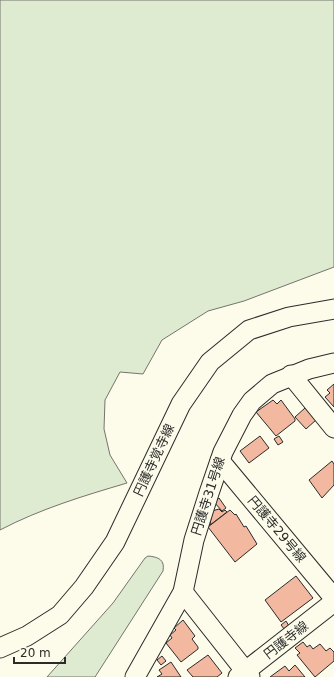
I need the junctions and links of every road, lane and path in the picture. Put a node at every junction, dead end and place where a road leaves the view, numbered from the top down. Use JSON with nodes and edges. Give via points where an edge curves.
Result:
{"nodes":[{"id":1,"x":334,"y":309,"type":"edge"},
{"id":2,"x":334,"y":363,"type":"edge"},
{"id":3,"x":291,"y":375,"type":"junction"},
{"id":4,"x":334,"y":428,"type":"edge"},
{"id":5,"x":220,"y":461,"type":"junction"},
{"id":6,"x":183,"y":592,"type":"junction"},
{"id":7,"x":334,"y":598,"type":"edge"},
{"id":8,"x":334,"y":602,"type":"edge"},
{"id":9,"x":0,"y":648,"type":"edge"},
{"id":10,"x":244,"y":675,"type":"edge"},
{"id":11,"x":135,"y":677,"type":"edge"}],
"edges":[{"from":1,"to":9,"type":"street","name":"円護寺覚寺線","via":[[290,317],[249,330],[210,362],[180,404],[115,542],[84,587],[60,615],[27,636]]},
{"from":2,"to":3,"type":"street","name":"円護寺31号線"},
{"from":3,"to":4,"type":"street"},
{"from":3,"to":5,"type":"street","name":"円護寺31号線","via":[[272,384],[252,401],[233,430]]},
{"from":5,"to":6,"type":"street","name":"円護寺31号線","via":[[194,540]]},
{"from":5,"to":7,"type":"street","name":"円護寺29号線"},
{"from":6,"to":10,"type":"street"},
{"from":6,"to":11,"type":"street","name":"円護寺31号線"},
{"from":8,"to":10,"type":"street","name":"円護寺線"}]}
